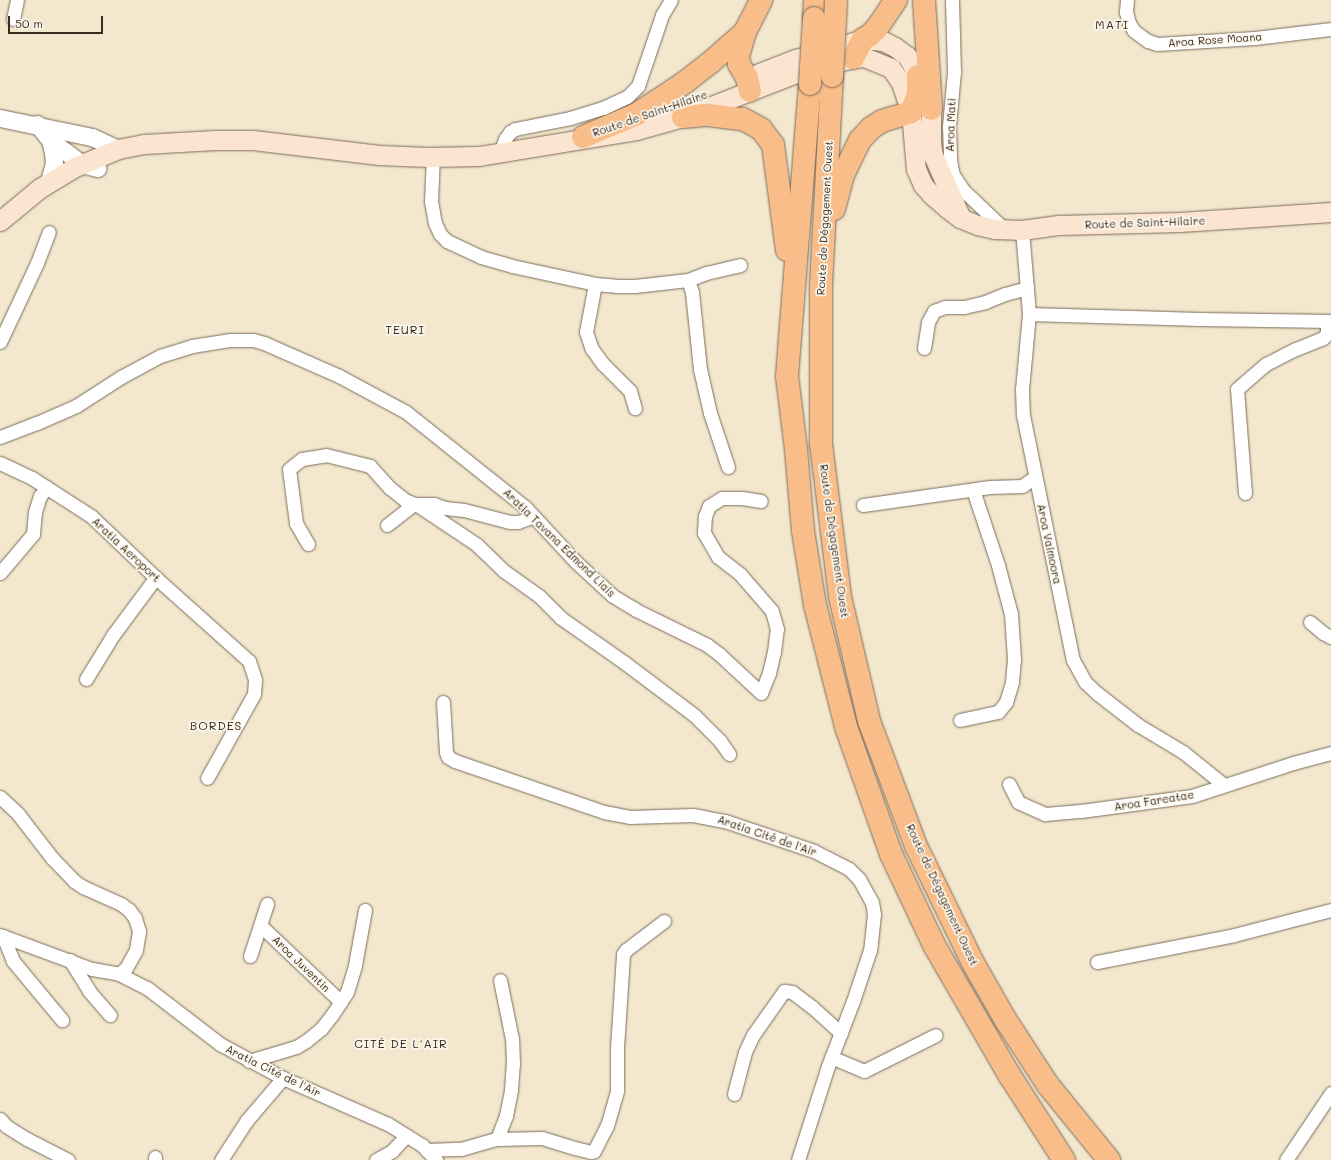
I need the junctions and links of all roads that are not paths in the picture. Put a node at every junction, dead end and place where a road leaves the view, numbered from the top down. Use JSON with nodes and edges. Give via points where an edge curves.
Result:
{"nodes":[{"id":1,"x":16,"y":0,"type":"edge"},
{"id":2,"x":671,"y":0,"type":"edge"},
{"id":3,"x":760,"y":0,"type":"edge"},
{"id":4,"x":896,"y":0,"type":"edge"},
{"id":5,"x":924,"y":0,"type":"edge"},
{"id":6,"x":952,"y":0,"type":"edge"},
{"id":7,"x":1127,"y":0,"type":"edge"},
{"id":8,"x":836,"y":1,"type":"edge"},
{"id":9,"x":814,"y":9,"type":"edge"},
{"id":10,"x":13,"y":18,"type":"dead end"},
{"id":11,"x":1331,"y":29,"type":"edge"},
{"id":12,"x":745,"y":32,"type":"junction"},
{"id":13,"x":858,"y":48,"type":"junction"},
{"id":14,"x":918,"y":76,"type":"joint"},
{"id":15,"x":748,"y":84,"type":"junction"},
{"id":16,"x":921,"y":111,"type":"junction"},
{"id":17,"x":683,"y":117,"type":"junction"},
{"id":18,"x":0,"y":118,"type":"edge"},
{"id":19,"x":36,"y":124,"type":"junction"},
{"id":20,"x":583,"y":137,"type":"junction"},
{"id":21,"x":50,"y":140,"type":"junction"},
{"id":22,"x":182,"y":142,"type":"junction"},
{"id":23,"x":118,"y":149,"type":"junction"},
{"id":24,"x":500,"y":153,"type":"junction"},
{"id":25,"x":432,"y":157,"type":"junction"},
{"id":26,"x":90,"y":166,"type":"junction"},
{"id":27,"x":49,"y":182,"type":"junction"},
{"id":28,"x":1331,"y":212,"type":"edge"},
{"id":29,"x":0,"y":221,"type":"edge"},
{"id":30,"x":1013,"y":229,"type":"junction"},
{"id":31,"x":0,"y":232,"type":"edge"},
{"id":32,"x":49,"y":232,"type":"dead end"},
{"id":33,"x":823,"y":245,"type":"junction"},
{"id":34,"x":740,"y":265,"type":"dead end"},
{"id":35,"x":688,"y":280,"type":"junction"},
{"id":36,"x":595,"y":284,"type":"junction"},
{"id":37,"x":1027,"y":288,"type":"junction"},
{"id":38,"x":1029,"y":314,"type":"junction"},
{"id":39,"x":1329,"y":321,"type":"edge"},
{"id":40,"x":0,"y":342,"type":"edge"},
{"id":41,"x":924,"y":348,"type":"dead end"},
{"id":42,"x":787,"y":376,"type":"junction"},
{"id":43,"x":635,"y":408,"type":"dead end"},
{"id":44,"x":0,"y":436,"type":"edge"},
{"id":45,"x":0,"y":463,"type":"edge"},
{"id":46,"x":728,"y":467,"type":"dead end"},
{"id":47,"x":1034,"y":478,"type":"junction"},
{"id":48,"x":47,"y":487,"type":"junction"},
{"id":49,"x":973,"y":490,"type":"junction"},
{"id":50,"x":1245,"y":493,"type":"dead end"},
{"id":51,"x":761,"y":501,"type":"dead end"},
{"id":52,"x":414,"y":504,"type":"junction"},
{"id":53,"x":863,"y":505,"type":"dead end"},
{"id":54,"x":532,"y":517,"type":"junction"},
{"id":55,"x":387,"y":525,"type":"dead end"},
{"id":56,"x":308,"y":544,"type":"dead end"},
{"id":57,"x":0,"y":573,"type":"edge"},
{"id":58,"x":156,"y":577,"type":"junction"},
{"id":59,"x":1310,"y":622,"type":"dead end"},
{"id":60,"x":1331,"y":637,"type":"edge"},
{"id":61,"x":86,"y":679,"type":"dead end"},
{"id":62,"x":443,"y":702,"type":"dead end"},
{"id":63,"x":960,"y":720,"type":"dead end"},
{"id":64,"x":1331,"y":752,"type":"edge"},
{"id":65,"x":729,"y":754,"type":"dead end"},
{"id":66,"x":207,"y":778,"type":"dead end"},
{"id":67,"x":1009,"y":784,"type":"dead end"},
{"id":68,"x":1224,"y":785,"type":"junction"},
{"id":69,"x":0,"y":797,"type":"edge"},
{"id":70,"x":267,"y":904,"type":"dead end"},
{"id":71,"x":365,"y":910,"type":"dead end"},
{"id":72,"x":1331,"y":910,"type":"edge"},
{"id":73,"x":664,"y":921,"type":"dead end"},
{"id":74,"x":261,"y":926,"type":"junction"},
{"id":75,"x":2,"y":935,"type":"edge"},
{"id":76,"x":250,"y":956,"type":"dead end"},
{"id":77,"x":70,"y":960,"type":"junction"},
{"id":78,"x":1097,"y":962,"type":"dead end"},
{"id":79,"x":119,"y":974,"type":"junction"},
{"id":80,"x":500,"y":980,"type":"dead end"},
{"id":81,"x":342,"y":1002,"type":"junction"},
{"id":82,"x":110,"y":1015,"type":"dead end"},
{"id":83,"x":62,"y":1020,"type":"dead end"},
{"id":84,"x":841,"y":1033,"type":"junction"},
{"id":85,"x":936,"y":1035,"type":"dead end"},
{"id":86,"x":832,"y":1058,"type":"junction"},
{"id":87,"x":249,"y":1061,"type":"junction"},
{"id":88,"x":283,"y":1078,"type":"junction"},
{"id":89,"x":1331,"y":1093,"type":"edge"},
{"id":90,"x":734,"y":1094,"type":"dead end"},
{"id":91,"x":0,"y":1119,"type":"edge"},
{"id":92,"x":406,"y":1136,"type":"junction"},
{"id":93,"x":497,"y":1139,"type":"junction"},
{"id":94,"x":426,"y":1150,"type":"junction"},
{"id":95,"x":68,"y":1160,"type":"edge"},
{"id":96,"x":221,"y":1160,"type":"edge"},
{"id":97,"x":376,"y":1160,"type":"edge"},
{"id":98,"x":436,"y":1160,"type":"edge"},
{"id":99,"x":798,"y":1160,"type":"edge"},
{"id":100,"x":1064,"y":1160,"type":"edge"},
{"id":101,"x":1109,"y":1160,"type":"edge"},
{"id":102,"x":1286,"y":1160,"type":"edge"}],
"edges":[{"from":1,"to":10,"type":"street"},
{"from":2,"to":24,"type":"street","via":[[662,15],[638,86],[627,96],[603,108],[570,118],[515,129],[510,132]]},
{"from":3,"to":12,"type":"highway"},
{"from":4,"to":13,"type":"highway","via":[[877,28]]},
{"from":5,"to":16,"type":"highway"},
{"from":6,"to":30,"type":"street","name":"Aroa Mati","via":[[954,72],[949,126],[953,175],[963,190]]},
{"from":7,"to":11,"type":"street","name":"Aroa Rose Moana","via":[[1126,12],[1134,31],[1157,44],[1255,38]]},
{"from":8,"to":33,"type":"highway","name":"Route de Dégagement Ouest","bridge":true},
{"from":9,"to":42,"type":"highway","bridge":true},
{"from":12,"to":15,"type":"highway","via":[[738,56]]},
{"from":12,"to":20,"type":"highway","via":[[684,83],[637,114]]},
{"from":13,"to":14,"type":"main road","name":"Route de Saint-Hilaire","via":[[883,41],[907,56]]},
{"from":13,"to":15,"type":"main road","name":"Route de Saint-Hilaire","via":[[796,73]]},
{"from":13,"to":16,"type":"main road","name":"Route de Saint-Hilaire","via":[[864,57],[891,68]]},
{"from":14,"to":16,"type":"highway"},
{"from":15,"to":17,"type":"main road","name":"Route de Saint-Hilaire"},
{"from":15,"to":20,"type":"main road","name":"Route de Saint-Hilaire"},
{"from":16,"to":30,"type":"main road","name":"Route de Saint-Hilaire","via":[[933,155],[960,218],[995,229]]},
{"from":16,"to":33,"type":"highway","via":[[882,122],[871,128],[860,140],[843,175]]},
{"from":17,"to":20,"type":"main road","name":"Route de Saint-Hilaire","via":[[636,130]]},
{"from":17,"to":42,"type":"highway","via":[[708,115],[743,119],[761,129],[773,145],[788,255]]},
{"from":18,"to":19,"type":"street"},
{"from":19,"to":21,"type":"street"},
{"from":19,"to":23,"type":"street","via":[[92,137]]},
{"from":20,"to":24,"type":"main road"},
{"from":21,"to":26,"type":"street"},
{"from":21,"to":27,"type":"street","via":[[54,163]]},
{"from":22,"to":23,"type":"main road"},
{"from":22,"to":25,"type":"main road","via":[[253,140],[353,152]]},
{"from":22,"to":26,"type":"main road"},
{"from":23,"to":26,"type":"main road"},
{"from":24,"to":25,"type":"main road"},
{"from":25,"to":36,"type":"street","via":[[432,213],[440,234],[447,241],[498,263]]},
{"from":26,"to":27,"type":"main road"},
{"from":26,"to":31,"type":"main road","via":[[47,195]]},
{"from":27,"to":29,"type":"main road"},
{"from":28,"to":30,"type":"main road","name":"Route de Saint-Hilaire"},
{"from":30,"to":37,"type":"street","name":"Aroa Vaimoora"},
{"from":32,"to":40,"type":"street"},
{"from":33,"to":101,"type":"highway","name":"Route de Dégagement Ouest","via":[[820,344],[821,444],[840,597],[869,721],[916,846],[972,961],[1005,1019],[1048,1085]]},
{"from":34,"to":35,"type":"street"},
{"from":35,"to":36,"type":"street","via":[[635,286]]},
{"from":35,"to":46,"type":"street","via":[[692,292],[700,369],[710,413]]},
{"from":36,"to":43,"type":"street","via":[[586,332],[592,349],[603,364],[630,391]]},
{"from":37,"to":38,"type":"street","name":"Aroa Vaimoora"},
{"from":37,"to":41,"type":"street","via":[[985,302],[964,307],[945,306],[934,311],[928,322]]},
{"from":38,"to":39,"type":"street","via":[[1200,320]]},
{"from":38,"to":47,"type":"street","name":"Aroa Vaimoora","via":[[1021,400]]},
{"from":39,"to":50,"type":"street","via":[[1327,334],[1323,338],[1266,364],[1237,389]]},
{"from":42,"to":100,"type":"highway","via":[[803,531],[814,605],[846,727],[891,854],[934,945],[1010,1076]]},
{"from":44,"to":54,"type":"street","name":"Aratia Tavana Edmond Liais","via":[[76,406],[160,356],[192,346],[231,340],[253,340],[339,376],[406,412],[503,489]]},
{"from":45,"to":48,"type":"street","name":"Aratia Aeroport"},
{"from":47,"to":49,"type":"street","via":[[1022,486],[990,486]]},
{"from":47,"to":68,"type":"street","name":"Aroa Vaimoora","via":[[1073,660],[1085,682],[1138,725],[1184,752]]},
{"from":48,"to":57,"type":"street","via":[[40,496],[33,534]]},
{"from":48,"to":58,"type":"street","name":"Aratia Aeroport","via":[[91,516]]},
{"from":49,"to":53,"type":"street"},
{"from":49,"to":63,"type":"street","via":[[1011,614],[1014,659],[1012,682],[1006,702],[998,712]]},
{"from":51,"to":54,"type":"street","name":"Aratia Tavana Edmond Liais","via":[[722,498],[708,506],[704,533],[718,557],[740,574],[772,611],[777,629],[774,652],[761,693],[707,645],[613,596]]},
{"from":52,"to":54,"type":"street","via":[[434,504],[510,522]]},
{"from":52,"to":55,"type":"street"},
{"from":52,"to":56,"type":"street","via":[[390,488],[370,466],[326,455],[302,459],[289,469],[296,523]]},
{"from":52,"to":65,"type":"street","via":[[476,544],[504,571],[539,596],[561,618],[631,667],[694,716],[720,741]]},
{"from":58,"to":61,"type":"street","via":[[113,635]]},
{"from":58,"to":66,"type":"street","name":"Aratia Aeroport","via":[[249,661],[256,680],[254,694]]},
{"from":59,"to":60,"type":"street"},
{"from":62,"to":84,"type":"street","name":"Aratia Cité de l'Air","via":[[448,757],[467,766],[604,812],[630,817],[693,815],[725,821],[814,851],[849,869],[872,902],[874,919],[870,950]]},
{"from":64,"to":68,"type":"street","name":"Aroa Fareatae"},
{"from":67,"to":68,"type":"street","name":"Aroa Fareatae","via":[[1018,802],[1045,814],[1192,796]]},
{"from":69,"to":79,"type":"street","via":[[18,814],[52,858],[74,881],[83,888],[121,904],[135,918],[139,931],[136,950],[126,968]]},
{"from":70,"to":74,"type":"street","name":"Aroa Juventin"},
{"from":71,"to":81,"type":"street","name":"Aroa Juventin","via":[[355,965]]},
{"from":72,"to":78,"type":"street","via":[[1234,935]]},
{"from":73,"to":93,"type":"street","via":[[623,954],[617,1090],[607,1126],[594,1151],[542,1138]]},
{"from":74,"to":76,"type":"street","name":"Aroa Juventin"},
{"from":74,"to":81,"type":"street","name":"Aroa Juventin"},
{"from":75,"to":77,"type":"street","name":"Aratia Cité de l'Air"},
{"from":75,"to":83,"type":"street","name":"Aratia Cité de l'Air","via":[[13,961]]},
{"from":77,"to":79,"type":"street","name":"Aratia Cité de l'Air","via":[[92,969]]},
{"from":77,"to":82,"type":"street","via":[[88,991]]},
{"from":79,"to":87,"type":"street","name":"Aratia Cité de l'Air","via":[[154,992],[220,1044]]},
{"from":80,"to":93,"type":"street","via":[[512,1039],[513,1064],[506,1116]]},
{"from":81,"to":87,"type":"street","name":"Aroa Juventin","via":[[321,1029],[306,1042]]},
{"from":84,"to":86,"type":"street","name":"Aratia Cité de l'Air"},
{"from":84,"to":90,"type":"street","via":[[792,992],[784,991],[753,1035],[745,1052]]},
{"from":85,"to":86,"type":"street","via":[[864,1071]]},
{"from":86,"to":99,"type":"street","name":"Aratia Cité de l'Air"},
{"from":87,"to":88,"type":"street","name":"Aratia Cité de l'Air"},
{"from":88,"to":92,"type":"street","name":"Aratia Cité de l'Air","via":[[388,1124]]},
{"from":88,"to":96,"type":"street","via":[[247,1120]]},
{"from":89,"to":102,"type":"street"},
{"from":91,"to":95,"type":"street","via":[[6,1126],[27,1139]]},
{"from":92,"to":94,"type":"street","name":"Aratia Cité de l'Air"},
{"from":92,"to":97,"type":"street","via":[[392,1151]]},
{"from":93,"to":94,"type":"street","via":[[462,1149]]},
{"from":94,"to":98,"type":"street","name":"Aratia Cité de l'Air"}]}
